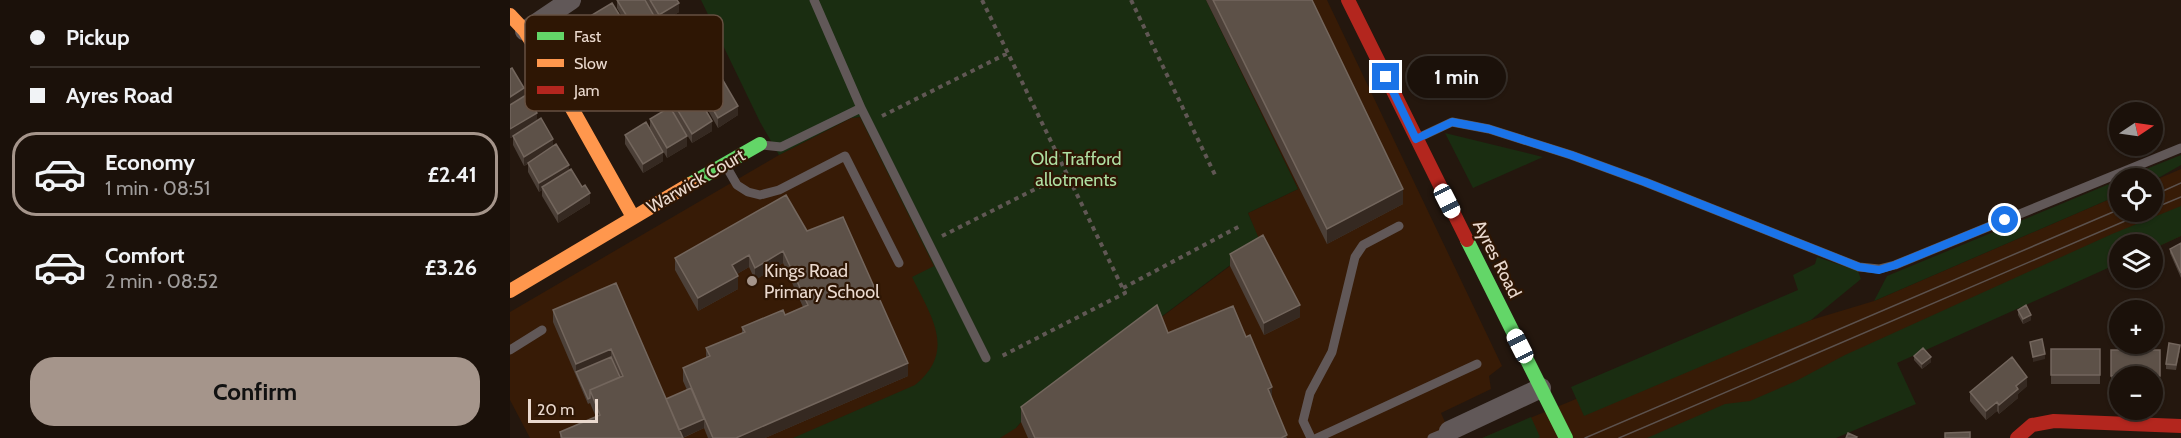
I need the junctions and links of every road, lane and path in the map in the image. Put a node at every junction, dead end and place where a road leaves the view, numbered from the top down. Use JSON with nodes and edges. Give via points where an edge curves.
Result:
{"nodes":[{"id":1,"x":571,"y":0,"type":"edge"},
{"id":2,"x":814,"y":0,"type":"edge"},
{"id":3,"x":982,"y":0,"type":"edge"},
{"id":4,"x":1131,"y":0,"type":"edge"},
{"id":5,"x":1348,"y":0,"type":"edge"},
{"id":6,"x":510,"y":15,"type":"edge"},
{"id":7,"x":549,"y":15,"type":"edge"},
{"id":8,"x":525,"y":31,"type":"edge"},
{"id":9,"x":1008,"y":53,"type":"junction"},
{"id":10,"x":861,"y":108,"type":"junction"},
{"id":11,"x":573,"y":111,"type":"edge"},
{"id":12,"x":868,"y":123,"type":"junction"},
{"id":13,"x":1416,"y":139,"type":"junction"},
{"id":14,"x":760,"y":144,"type":"joint"},
{"id":15,"x":2181,"y":148,"type":"edge"},
{"id":16,"x":725,"y":164,"type":"junction"},
{"id":17,"x":1067,"y":173,"type":"junction"},
{"id":18,"x":1216,"y":177,"type":"dead end"},
{"id":19,"x":633,"y":217,"type":"junction"},
{"id":20,"x":1240,"y":226,"type":"dead end"},
{"id":21,"x":1398,"y":226,"type":"dead end"},
{"id":22,"x":928,"y":243,"type":"junction"},
{"id":23,"x":899,"y":263,"type":"dead end"},
{"id":24,"x":1123,"y":288,"type":"junction"},
{"id":25,"x":510,"y":291,"type":"edge"},
{"id":26,"x":542,"y":330,"type":"dead end"},
{"id":27,"x":510,"y":350,"type":"edge"},
{"id":28,"x":986,"y":358,"type":"joint"},
{"id":29,"x":1477,"y":364,"type":"dead end"},
{"id":30,"x":1544,"y":394,"type":"junction"},
{"id":31,"x":2181,"y":426,"type":"edge"},
{"id":32,"x":1440,"y":434,"type":"edge"},
{"id":33,"x":1311,"y":438,"type":"edge"},
{"id":34,"x":1317,"y":438,"type":"edge"},
{"id":35,"x":1566,"y":438,"type":"edge"},
{"id":36,"x":2017,"y":438,"type":"edge"}],
"edges":[{"from":1,"to":7,"type":"street"},
{"from":2,"to":10,"type":"lane"},
{"from":3,"to":9,"type":"path"},
{"from":4,"to":18,"type":"path"},
{"from":5,"to":13,"type":"street","name":"Ayres Road"},
{"from":6,"to":8,"type":"street","name":"Warwick Court"},
{"from":9,"to":12,"type":"path"},
{"from":9,"to":17,"type":"path"},
{"from":10,"to":12,"type":"lane"},
{"from":10,"to":14,"type":"lane","via":[[781,147]]},
{"from":11,"to":19,"type":"street","name":"Warwick Court"},
{"from":12,"to":22,"type":"lane"},
{"from":13,"to":15,"type":"lane","via":[[1452,122],[1489,129],[1645,182],[1859,267],[1879,270]]},
{"from":13,"to":30,"type":"street","name":"Ayres Road"},
{"from":14,"to":16,"type":"street","name":"Warwick Court"},
{"from":16,"to":19,"type":"street","name":"Warwick Court"},
{"from":16,"to":23,"type":"lane","via":[[737,184],[760,195],[779,190],[845,156]]},
{"from":17,"to":22,"type":"path"},
{"from":17,"to":24,"type":"path"},
{"from":19,"to":25,"type":"street","name":"Warwick Court"},
{"from":20,"to":24,"type":"path"},
{"from":21,"to":33,"type":"lane","via":[[1363,245],[1354,257],[1332,352],[1310,393],[1303,421]]},
{"from":22,"to":28,"type":"lane"},
{"from":24,"to":28,"type":"path","via":[[1125,293],[1026,344],[992,361]]},
{"from":26,"to":27,"type":"lane"},
{"from":29,"to":34,"type":"lane"},
{"from":30,"to":32,"type":"street"},
{"from":30,"to":35,"type":"street","name":"Ayres Road"},
{"from":31,"to":36,"type":"street","via":[[2054,421],[2032,425]]}]}
